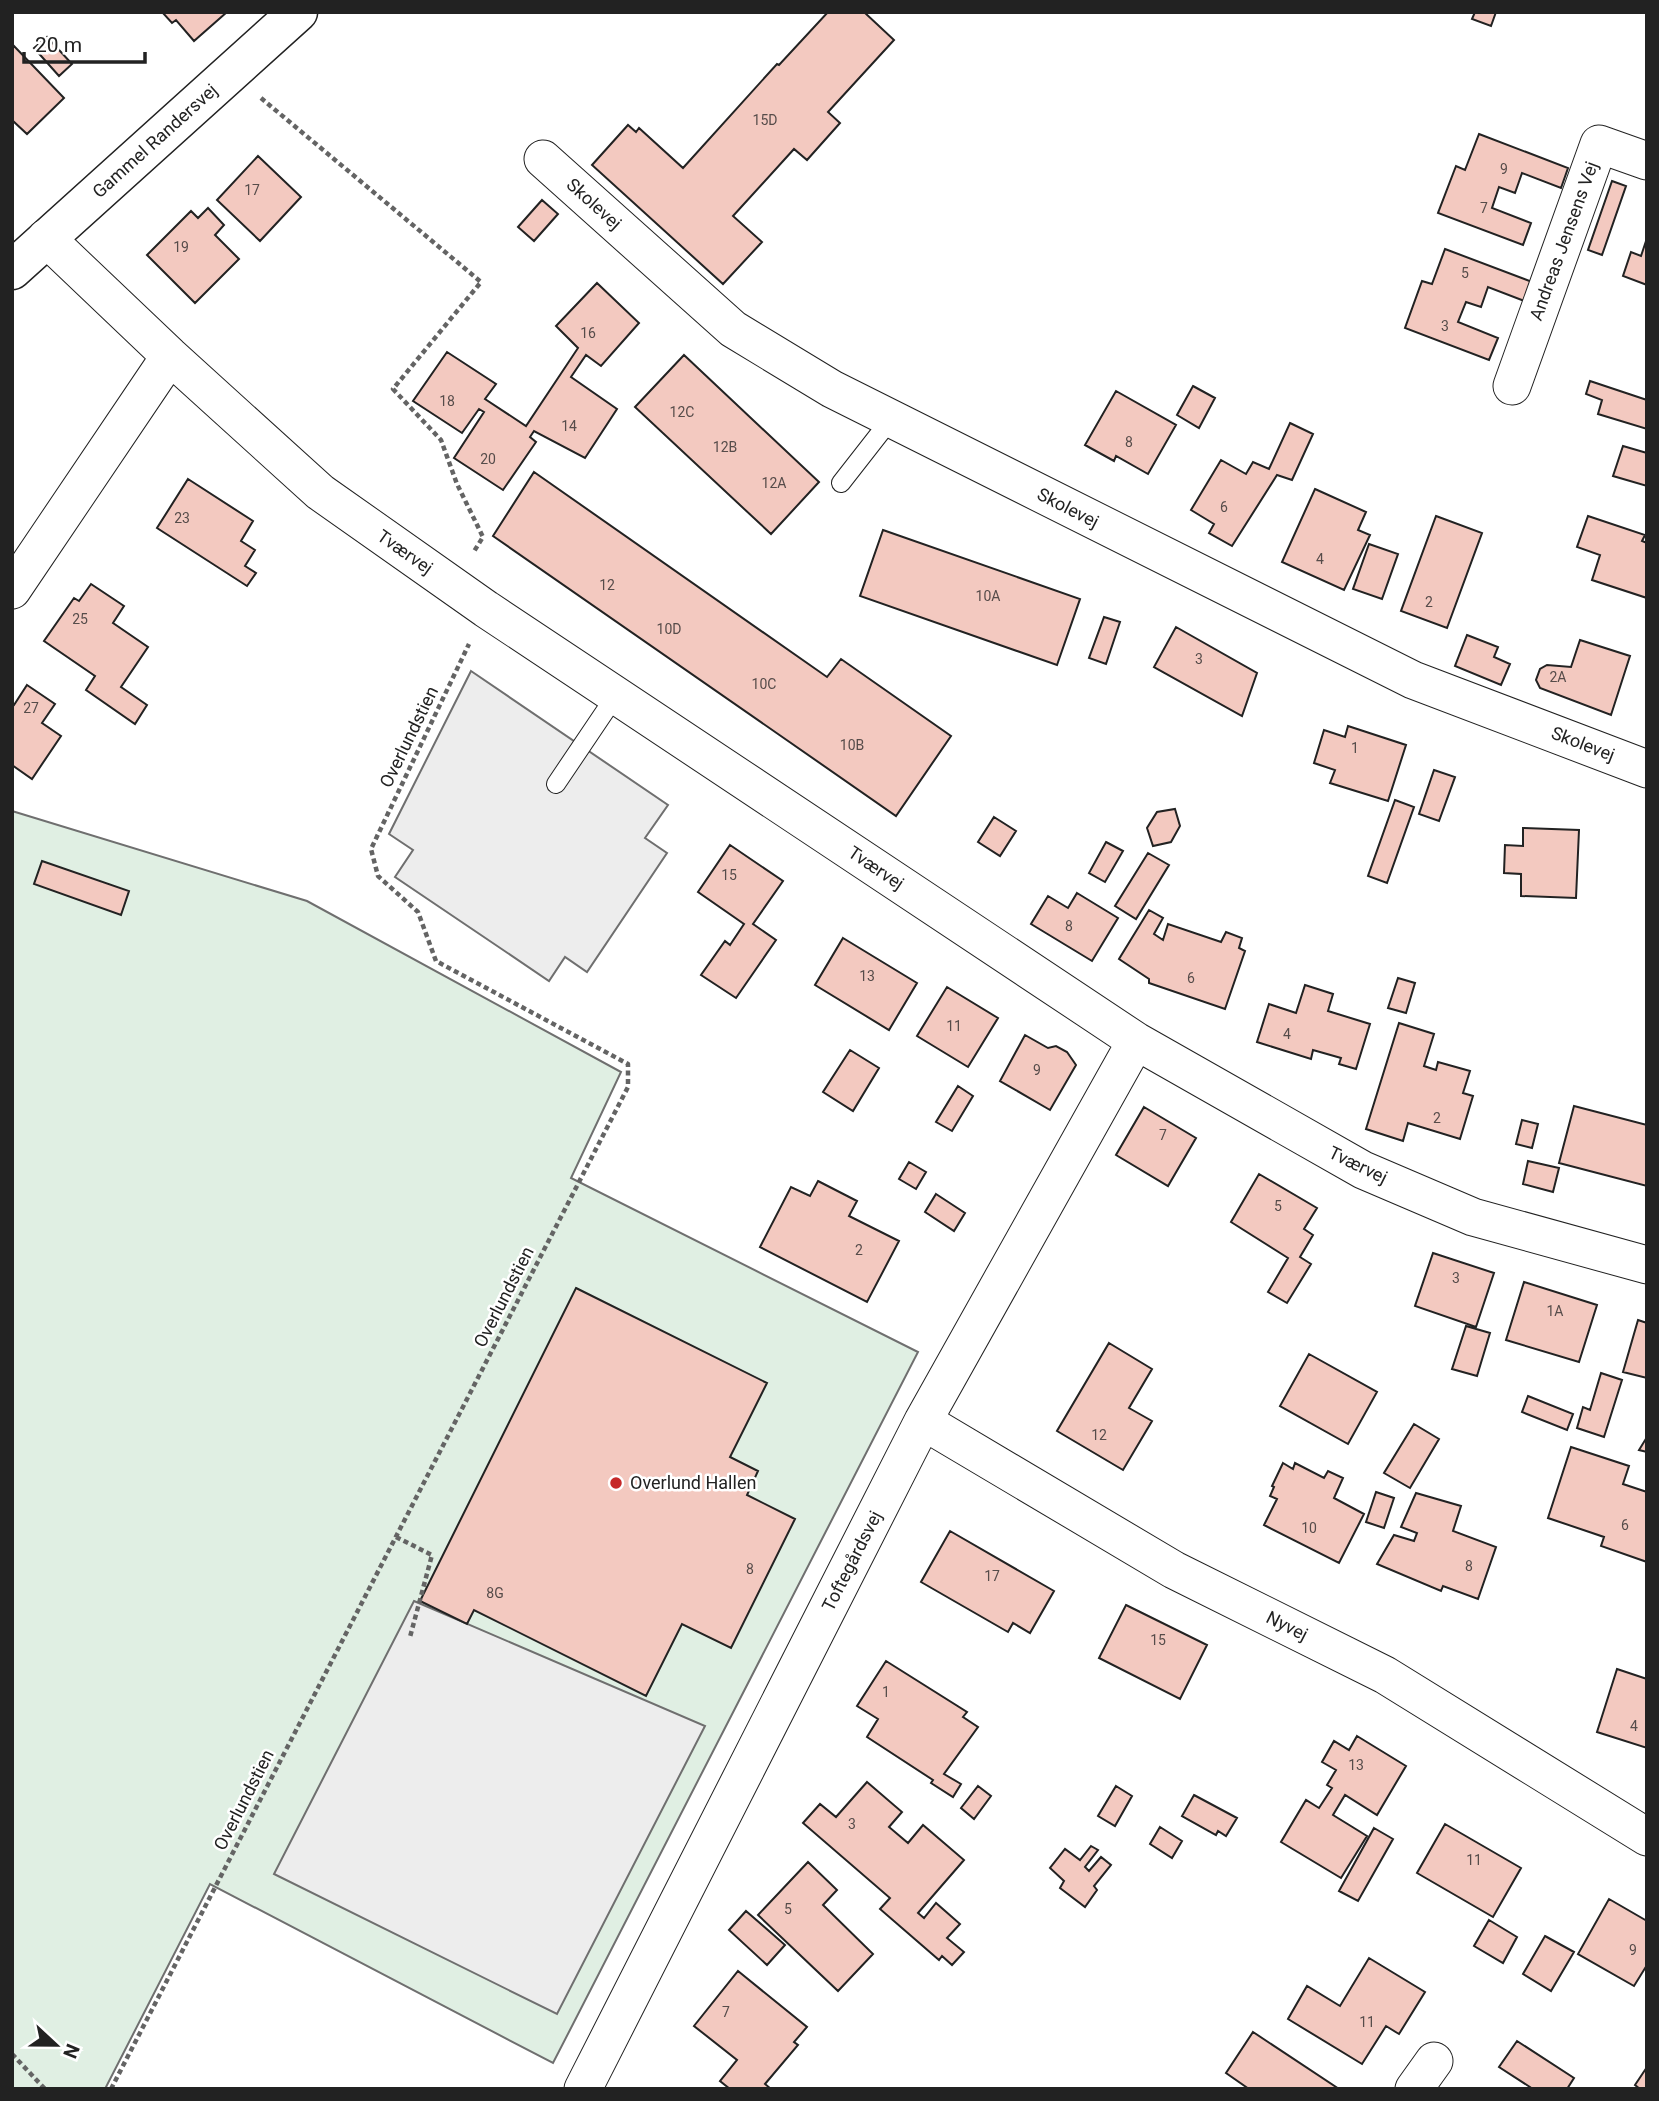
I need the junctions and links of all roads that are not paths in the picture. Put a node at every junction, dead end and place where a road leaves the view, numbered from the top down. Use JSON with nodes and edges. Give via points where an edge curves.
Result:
{"nodes":[{"id":1,"x":298,"y":12,"type":"edge"},
{"id":2,"x":543,"y":159,"type":"dead end"},
{"id":3,"x":1647,"y":161,"type":"edge"},
{"id":4,"x":46,"y":238,"type":"junction"},
{"id":5,"x":14,"y":265,"type":"edge"},
{"id":6,"x":170,"y":356,"type":"junction"},
{"id":7,"x":1512,"y":386,"type":"dead end"},
{"id":8,"x":891,"y":419,"type":"junction"},
{"id":9,"x":841,"y":483,"type":"dead end"},
{"id":10,"x":12,"y":590,"type":"edge"},
{"id":11,"x":616,"y":695,"type":"junction"},
{"id":12,"x":1647,"y":769,"type":"edge"},
{"id":13,"x":556,"y":784,"type":"dead end"},
{"id":14,"x":1136,"y":1041,"type":"junction"},
{"id":15,"x":1647,"y":1265,"type":"edge"},
{"id":16,"x":923,"y":1421,"type":"junction"},
{"id":17,"x":1647,"y":1837,"type":"edge"},
{"id":18,"x":583,"y":2089,"type":"edge"}],
"edges":[{"from":1,"to":4,"type":"street","name":"Gammel Randersvej"},
{"from":2,"to":8,"type":"street","name":"Skolevej","via":[[733,329]]},
{"from":3,"to":7,"type":"street","name":"Andreas Jensens Vej","via":[[1599,145]]},
{"from":4,"to":5,"type":"street","name":"Gammel Randersvej"},
{"from":4,"to":6,"type":"street","name":"Tværvej"},
{"from":6,"to":10,"type":"street"},
{"from":6,"to":11,"type":"street","name":"Tværvej","via":[[320,492]]},
{"from":8,"to":9,"type":"lane"},
{"from":8,"to":12,"type":"street","name":"Skolevej","via":[[1413,680]]},
{"from":11,"to":13,"type":"lane"},
{"from":11,"to":14,"type":"street","name":"Tværvej"},
{"from":14,"to":15,"type":"street","name":"Tværvej","via":[[1363,1170],[1473,1217]]},
{"from":14,"to":16,"type":"street","name":"Toftegårdsvej"},
{"from":16,"to":17,"type":"street","name":"Nyvej","via":[[1174,1570],[1385,1675]]},
{"from":16,"to":18,"type":"street","name":"Toftegårdsvej"}]}
